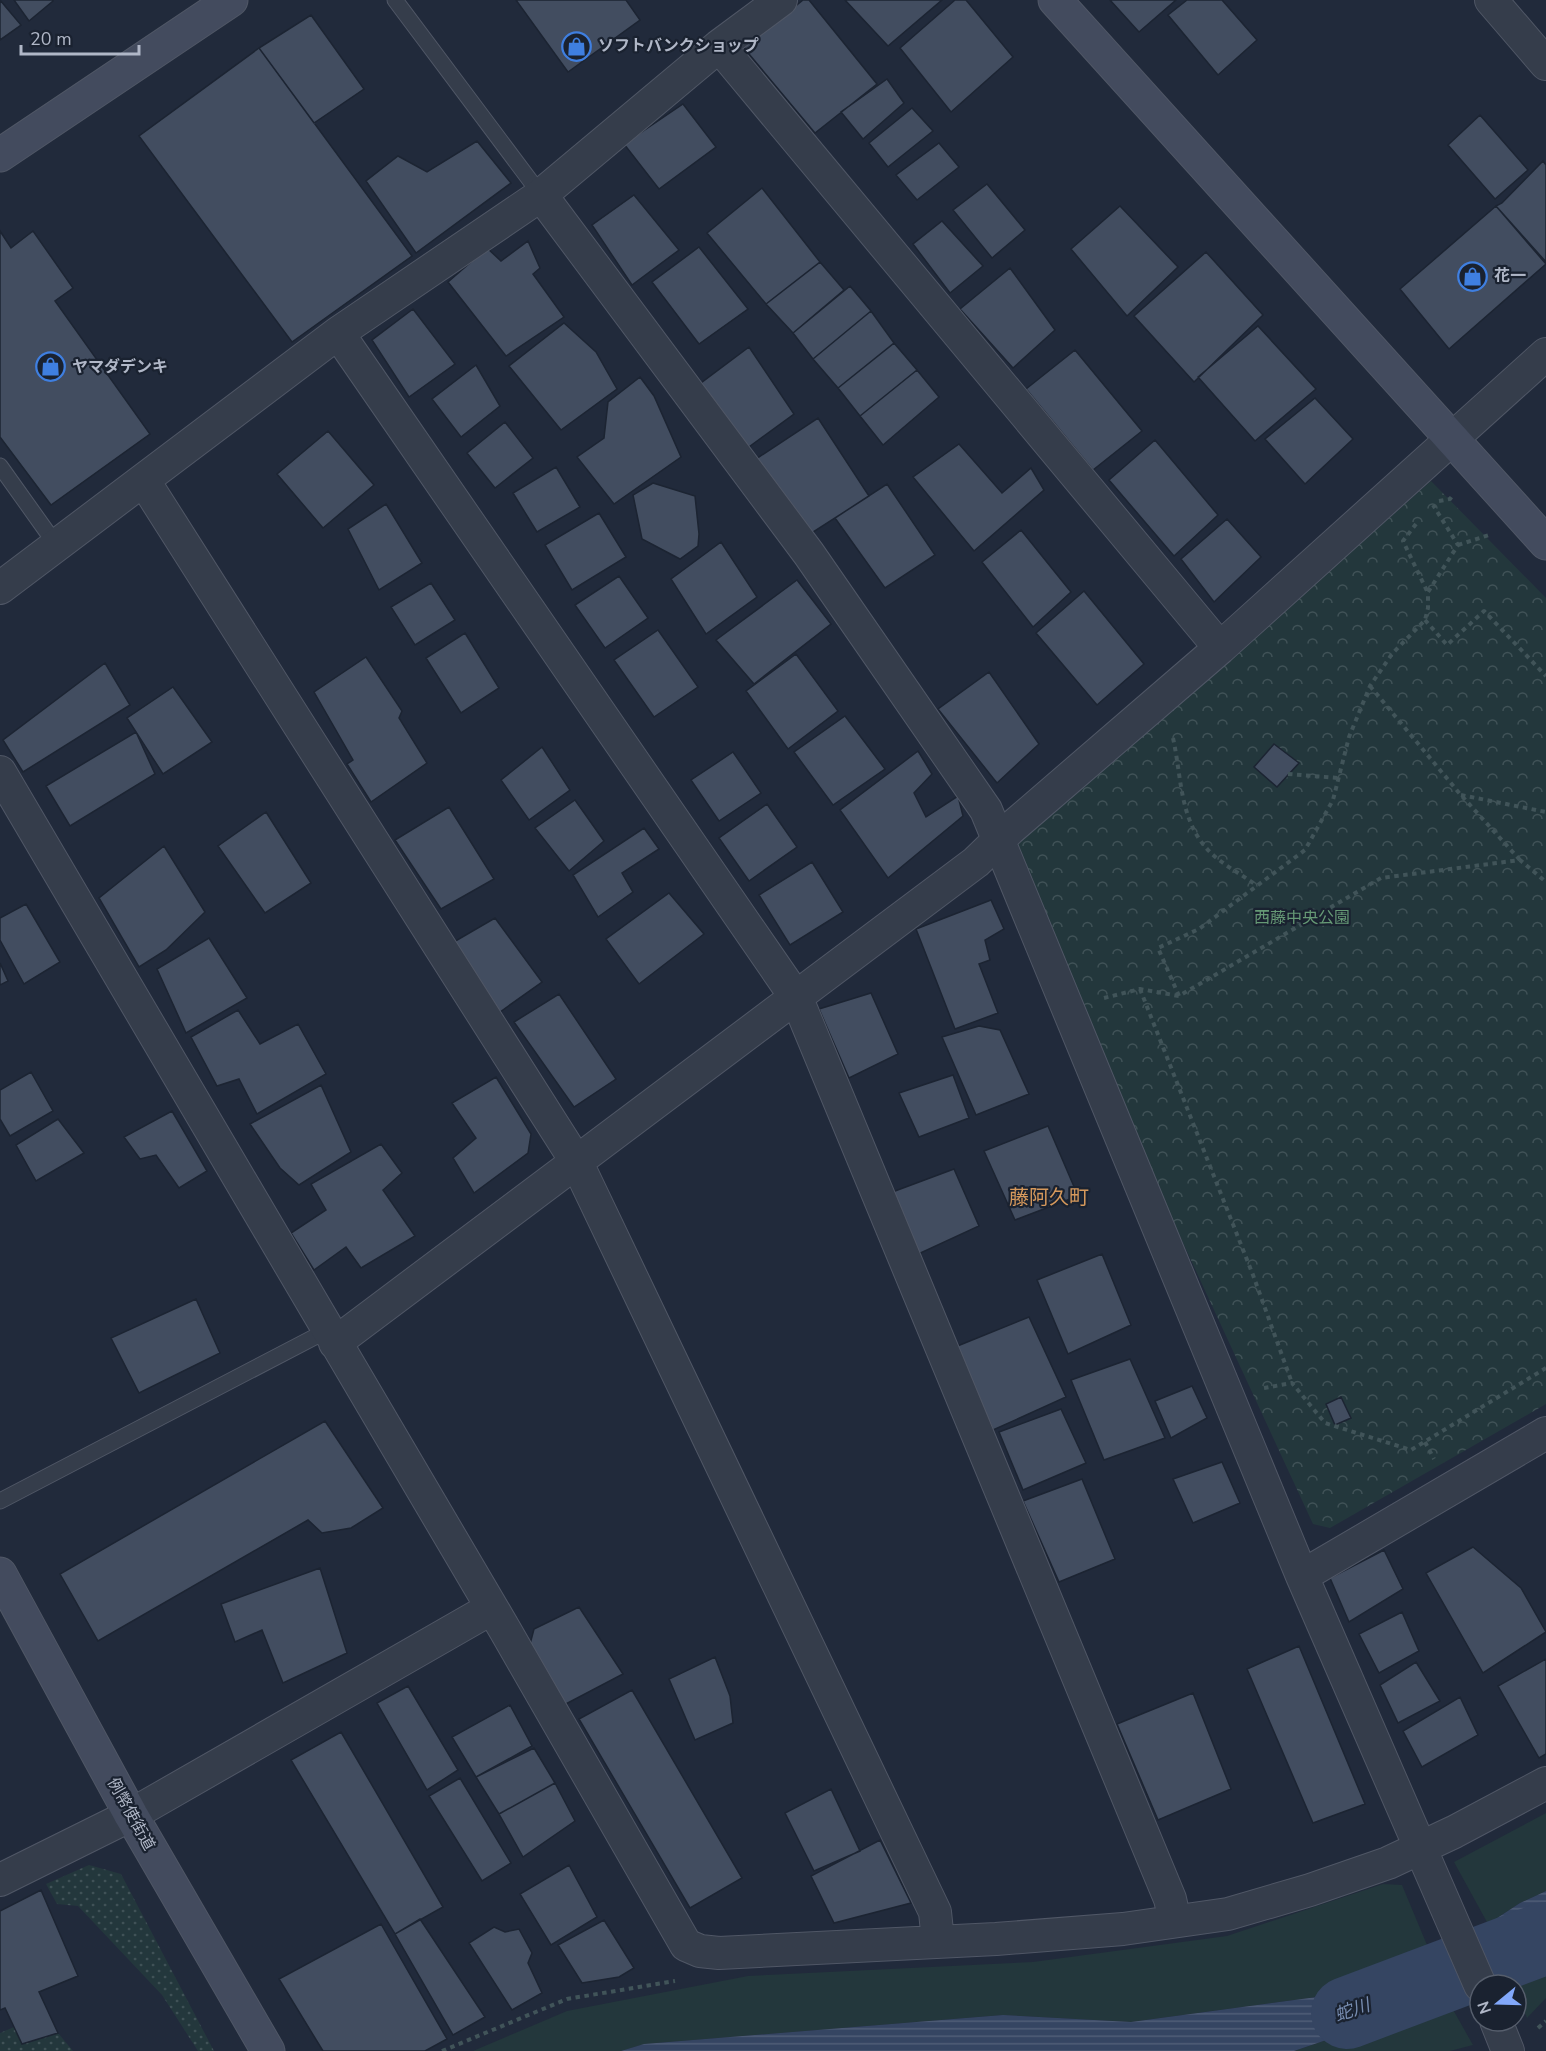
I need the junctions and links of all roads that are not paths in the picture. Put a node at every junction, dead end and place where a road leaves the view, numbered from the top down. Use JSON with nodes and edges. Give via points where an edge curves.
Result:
{"nodes":[{"id":1,"x":231,"y":0,"type":"edge"},
{"id":2,"x":395,"y":0,"type":"edge"},
{"id":3,"x":781,"y":0,"type":"edge"},
{"id":4,"x":1055,"y":0,"type":"edge"},
{"id":5,"x":1491,"y":0,"type":"edge"},
{"id":6,"x":719,"y":46,"type":"junction"},
{"id":7,"x":1546,"y":64,"type":"edge"},
{"id":8,"x":1,"y":152,"type":"edge"},
{"id":9,"x":540,"y":195,"type":"junction"},
{"id":10,"x":338,"y":333,"type":"junction"},
{"id":11,"x":1546,"y":354,"type":"edge"},
{"id":12,"x":1463,"y":449,"type":"junction"},
{"id":13,"x":0,"y":466,"type":"edge"},
{"id":14,"x":144,"y":481,"type":"junction"},
{"id":15,"x":1546,"y":543,"type":"edge"},
{"id":16,"x":57,"y":546,"type":"junction"},
{"id":17,"x":0,"y":588,"type":"edge"},
{"id":18,"x":1220,"y":648,"type":"junction"},
{"id":19,"x":0,"y":772,"type":"edge"},
{"id":20,"x":998,"y":840,"type":"junction"},
{"id":21,"x":797,"y":999,"type":"junction"},
{"id":22,"x":576,"y":1161,"type":"junction"},
{"id":23,"x":331,"y":1337,"type":"junction"},
{"id":24,"x":1546,"y":1433,"type":"edge"},
{"id":25,"x":0,"y":1501,"type":"edge"},
{"id":26,"x":0,"y":1574,"type":"edge"},
{"id":27,"x":1302,"y":1576,"type":"junction"},
{"id":28,"x":492,"y":1608,"type":"junction"},
{"id":29,"x":1546,"y":1783,"type":"edge"},
{"id":30,"x":131,"y":1815,"type":"junction"},
{"id":31,"x":1422,"y":1847,"type":"junction"},
{"id":32,"x":0,"y":1880,"type":"edge"},
{"id":33,"x":1175,"y":1921,"type":"junction"},
{"id":34,"x":938,"y":1941,"type":"junction"},
{"id":35,"x":1475,"y":1973,"type":"edge"},
{"id":36,"x":268,"y":2051,"type":"edge"}],
"edges":[{"from":1,"to":8,"type":"street"},
{"from":2,"to":9,"type":"lane"},
{"from":3,"to":6,"type":"street"},
{"from":4,"to":12,"type":"street"},
{"from":5,"to":7,"type":"street"},
{"from":6,"to":9,"type":"street"},
{"from":6,"to":18,"type":"street"},
{"from":9,"to":10,"type":"street"},
{"from":9,"to":20,"type":"street","via":[[809,554],[986,810]]},
{"from":10,"to":14,"type":"street"},
{"from":10,"to":21,"type":"street"},
{"from":11,"to":12,"type":"street"},
{"from":12,"to":15,"type":"street"},
{"from":12,"to":18,"type":"street"},
{"from":13,"to":16,"type":"lane"},
{"from":14,"to":16,"type":"street"},
{"from":14,"to":22,"type":"street"},
{"from":16,"to":17,"type":"street"},
{"from":18,"to":20,"type":"street"},
{"from":19,"to":23,"type":"street"},
{"from":20,"to":21,"type":"street","via":[[976,862]]},
{"from":20,"to":27,"type":"street"},
{"from":21,"to":22,"type":"street"},
{"from":21,"to":33,"type":"street","via":[[1170,1899]]},
{"from":22,"to":23,"type":"street"},
{"from":22,"to":34,"type":"street","via":[[935,1912]]},
{"from":23,"to":25,"type":"lane"},
{"from":23,"to":28,"type":"street"},
{"from":24,"to":27,"type":"street"},
{"from":26,"to":30,"type":"street","name":"例幣使街道"},
{"from":27,"to":31,"type":"street"},
{"from":28,"to":30,"type":"street"},
{"from":28,"to":34,"type":"street","via":[[686,1945],[719,1953]]},
{"from":29,"to":31,"type":"street"},
{"from":30,"to":32,"type":"street"},
{"from":30,"to":36,"type":"street","name":"例幣使街道"},
{"from":31,"to":33,"type":"street","via":[[1310,1890],[1227,1914]]},
{"from":31,"to":35,"type":"street"},
{"from":33,"to":34,"type":"street","via":[[1112,1930]]}]}
